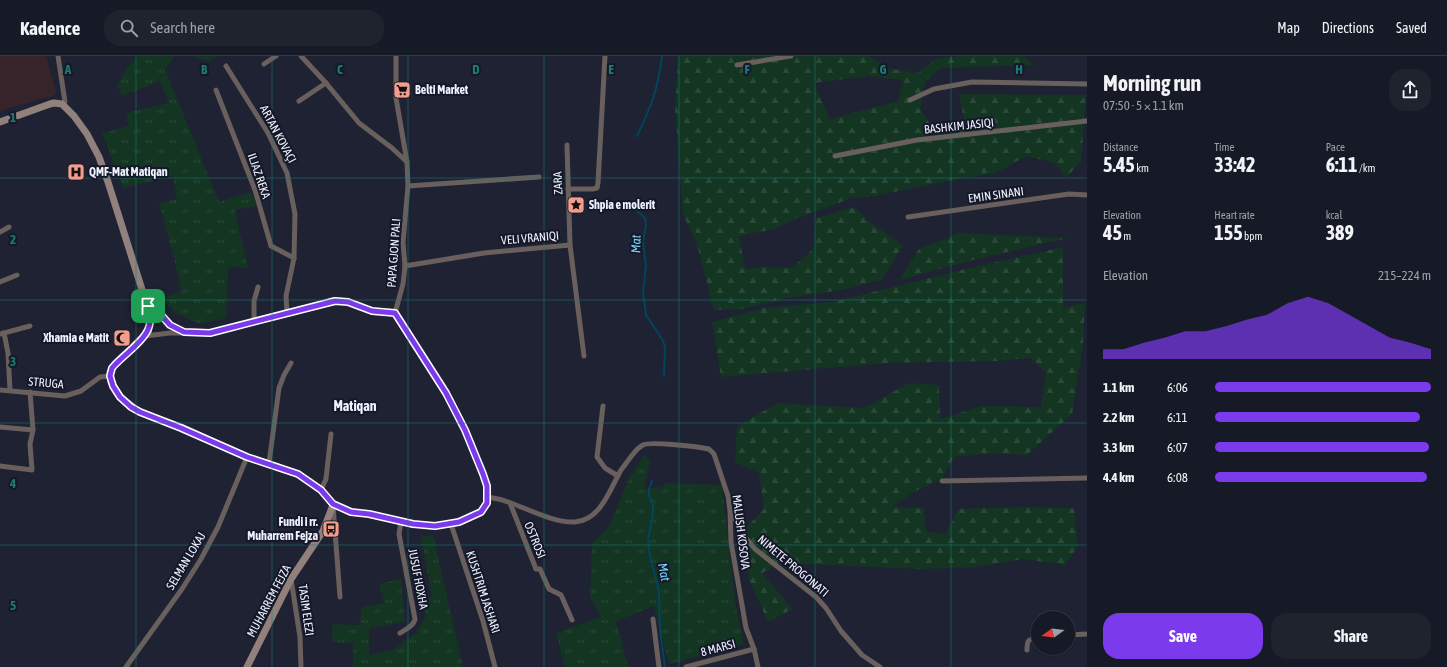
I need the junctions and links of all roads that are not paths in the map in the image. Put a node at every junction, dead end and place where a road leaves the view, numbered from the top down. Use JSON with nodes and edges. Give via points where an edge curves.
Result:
{"nodes":[{"id":1,"x":58,"y":56,"type":"edge"},
{"id":2,"x":276,"y":56,"type":"edge"},
{"id":3,"x":301,"y":56,"type":"edge"},
{"id":4,"x":396,"y":56,"type":"edge"},
{"id":5,"x":605,"y":56,"type":"edge"},
{"id":6,"x":791,"y":56,"type":"edge"},
{"id":7,"x":264,"y":64,"type":"dead end"},
{"id":8,"x":737,"y":64,"type":"dead end"},
{"id":9,"x":226,"y":66,"type":"dead end"},
{"id":10,"x":326,"y":83,"type":"junction"},
{"id":11,"x":1087,"y":84,"type":"edge"},
{"id":12,"x":216,"y":90,"type":"dead end"},
{"id":13,"x":910,"y":100,"type":"dead end"},
{"id":14,"x":299,"y":101,"type":"dead end"},
{"id":15,"x":62,"y":104,"type":"junction"},
{"id":16,"x":0,"y":122,"type":"edge"},
{"id":17,"x":1087,"y":122,"type":"edge"},
{"id":18,"x":567,"y":145,"type":"dead end"},
{"id":19,"x":835,"y":156,"type":"dead end"},
{"id":20,"x":407,"y":162,"type":"junction"},
{"id":21,"x":539,"y":177,"type":"dead end"},
{"id":22,"x":408,"y":186,"type":"junction"},
{"id":23,"x":568,"y":189,"type":"junction"},
{"id":24,"x":1087,"y":195,"type":"edge"},
{"id":25,"x":908,"y":217,"type":"dead end"},
{"id":26,"x":9,"y":227,"type":"dead end"},
{"id":27,"x":0,"y":232,"type":"edge"},
{"id":28,"x":570,"y":244,"type":"junction"},
{"id":29,"x":294,"y":258,"type":"junction"},
{"id":30,"x":405,"y":266,"type":"junction"},
{"id":31,"x":18,"y":275,"type":"dead end"},
{"id":32,"x":0,"y":282,"type":"edge"},
{"id":33,"x":258,"y":287,"type":"dead end"},
{"id":34,"x":148,"y":306,"type":"junction"},
{"id":35,"x":286,"y":312,"type":"junction"},
{"id":36,"x":395,"y":313,"type":"junction"},
{"id":37,"x":254,"y":321,"type":"junction"},
{"id":38,"x":30,"y":326,"type":"dead end"},
{"id":39,"x":184,"y":332,"type":"junction"},
{"id":40,"x":2,"y":334,"type":"edge"},
{"id":41,"x":144,"y":336,"type":"junction"},
{"id":42,"x":584,"y":356,"type":"dead end"},
{"id":43,"x":291,"y":363,"type":"dead end"},
{"id":44,"x":110,"y":376,"type":"junction"},
{"id":45,"x":0,"y":390,"type":"edge"},
{"id":46,"x":10,"y":390,"type":"junction"},
{"id":47,"x":30,"y":392,"type":"junction"},
{"id":48,"x":603,"y":406,"type":"dead end"},
{"id":49,"x":0,"y":427,"type":"edge"},
{"id":50,"x":33,"y":430,"type":"junction"},
{"id":51,"x":331,"y":434,"type":"dead end"},
{"id":52,"x":247,"y":457,"type":"junction"},
{"id":53,"x":270,"y":464,"type":"junction"},
{"id":54,"x":0,"y":466,"type":"edge"},
{"id":55,"x":618,"y":476,"type":"junction"},
{"id":56,"x":1087,"y":478,"type":"edge"},
{"id":57,"x":942,"y":481,"type":"dead end"},
{"id":58,"x":321,"y":490,"type":"junction"},
{"id":59,"x":488,"y":496,"type":"junction"},
{"id":60,"x":510,"y":503,"type":"junction"},
{"id":61,"x":333,"y":504,"type":"junction"},
{"id":62,"x":730,"y":511,"type":"junction"},
{"id":63,"x":401,"y":522,"type":"junction"},
{"id":64,"x":451,"y":524,"type":"junction"},
{"id":65,"x":292,"y":579,"type":"junction"},
{"id":66,"x":340,"y":597,"type":"dead end"},
{"id":67,"x":653,"y":619,"type":"dead end"},
{"id":68,"x":572,"y":620,"type":"dead end"},
{"id":69,"x":400,"y":633,"type":"dead end"},
{"id":70,"x":1087,"y":634,"type":"edge"},
{"id":71,"x":1075,"y":635,"type":"edge"},
{"id":72,"x":1031,"y":639,"type":"edge"},
{"id":73,"x":754,"y":649,"type":"junction"},
{"id":74,"x":1027,"y":650,"type":"dead end"},
{"id":75,"x":126,"y":667,"type":"edge"},
{"id":76,"x":247,"y":667,"type":"edge"},
{"id":77,"x":301,"y":667,"type":"edge"},
{"id":78,"x":495,"y":667,"type":"edge"},
{"id":79,"x":659,"y":667,"type":"edge"},
{"id":80,"x":686,"y":667,"type":"edge"},
{"id":81,"x":758,"y":667,"type":"edge"},
{"id":82,"x":880,"y":667,"type":"edge"}],
"edges":[{"from":1,"to":15,"type":"street","via":[[65,102]]},
{"from":2,"to":7,"type":"street"},
{"from":3,"to":10,"type":"street"},
{"from":4,"to":20,"type":"street","name":"PAPA GJON PALI","via":[[396,98]]},
{"from":5,"to":23,"type":"street","via":[[597,188]]},
{"from":6,"to":8,"type":"street"},
{"from":9,"to":29,"type":"street","name":"ARTAN KOVAÇI","via":[[268,133],[287,173],[295,214]]},
{"from":10,"to":14,"type":"street"},
{"from":10,"to":20,"type":"street","via":[[359,123]]},
{"from":11,"to":13,"type":"street","via":[[972,82],[934,88]]},
{"from":12,"to":29,"type":"street","name":"ILJAZ REKA","via":[[255,190],[271,246]]},
{"from":15,"to":16,"type":"street","via":[[50,104]]},
{"from":15,"to":34,"type":"street","via":[[78,120],[99,157]]},
{"from":17,"to":19,"type":"street","name":"BASHKIM JASIQI","via":[[917,140]]},
{"from":18,"to":23,"type":"street","name":"ZARA"},
{"from":20,"to":22,"type":"street","name":"PAPA GJON PALI"},
{"from":21,"to":22,"type":"street"},
{"from":22,"to":30,"type":"street","name":"PAPA GJON PALI","via":[[403,242]]},
{"from":23,"to":28,"type":"street","name":"ZARA"},
{"from":24,"to":25,"type":"street","name":"EMIN SINANI","via":[[1069,194]]},
{"from":26,"to":27,"type":"street"},
{"from":28,"to":30,"type":"street","name":"VELI VRANIQI","via":[[484,253]]},
{"from":28,"to":42,"type":"street","name":"VELI VRANIQI"},
{"from":29,"to":35,"type":"street","name":"ARTAN KOVAÇI","via":[[286,296]]},
{"from":30,"to":36,"type":"street","name":"PAPA GJON PALI"},
{"from":31,"to":32,"type":"street"},
{"from":33,"to":37,"type":"street","via":[[254,302]]},
{"from":34,"to":39,"type":"street","via":[[170,325]]},
{"from":34,"to":41,"type":"street","via":[[150,326]]},
{"from":35,"to":36,"type":"street","via":[[335,301],[348,302],[372,311]]},
{"from":35,"to":37,"type":"street"},
{"from":36,"to":59,"type":"street","via":[[446,393],[465,430],[483,474]]},
{"from":37,"to":39,"type":"street","via":[[210,333]]},
{"from":38,"to":40,"type":"street"},
{"from":39,"to":41,"type":"street"},
{"from":40,"to":46,"type":"street","via":[[8,353]]},
{"from":41,"to":44,"type":"street","via":[[115,364]]},
{"from":43,"to":53,"type":"street","via":[[279,388]]},
{"from":44,"to":47,"type":"street","name":"STRUGA","via":[[100,377],[71,395]]},
{"from":44,"to":52,"type":"street","via":[[120,397],[136,410]]},
{"from":45,"to":46,"type":"street","name":"STRUGA"},
{"from":46,"to":47,"type":"street","name":"STRUGA"},
{"from":47,"to":50,"type":"street"},
{"from":48,"to":55,"type":"street","via":[[597,457],[605,468]]},
{"from":49,"to":50,"type":"street"},
{"from":50,"to":54,"type":"street","via":[[30,444],[32,470]]},
{"from":51,"to":58,"type":"street","via":[[326,479]]},
{"from":52,"to":53,"type":"street"},
{"from":52,"to":75,"type":"street","name":"SELMAN LOKAJ","via":[[218,527],[201,559]]},
{"from":53,"to":58,"type":"street","via":[[298,474]]},
{"from":55,"to":60,"type":"street","name":"MALUSH KOSOVA","via":[[602,505],[594,514],[582,521],[554,519]]},
{"from":55,"to":62,"type":"street","name":"MALUSH KOSOVA","via":[[637,449],[645,444],[709,449],[714,454],[728,496]]},
{"from":56,"to":57,"type":"street"},
{"from":58,"to":61,"type":"street"},
{"from":59,"to":60,"type":"street","name":"MALUSH KOSOVA"},
{"from":59,"to":64,"type":"street","via":[[481,512]]},
{"from":60,"to":68,"type":"street","name":"OSTROSI","via":[[536,569],[540,570],[549,589],[561,595]]},
{"from":61,"to":63,"type":"street","via":[[351,512]]},
{"from":61,"to":65,"type":"street","name":"MUHARREM FEJZA","via":[[323,531]]},
{"from":61,"to":66,"type":"street"},
{"from":62,"to":73,"type":"street","name":"MALUSH KOSOVA","via":[[730,542],[746,628]]},
{"from":62,"to":82,"type":"street","name":"NIMETE PROGONATI","via":[[755,549],[816,597],[862,654]]},
{"from":63,"to":64,"type":"street","via":[[435,526]]},
{"from":63,"to":69,"type":"street","name":"JUSUF HOXHA","via":[[399,534],[415,622]]},
{"from":64,"to":78,"type":"street","name":"KUSHTRIM JASHARI","via":[[483,621]]},
{"from":65,"to":76,"type":"street","name":"MUHARREM FEJZA"},
{"from":65,"to":77,"type":"street","name":"TASIM ELEZI","via":[[300,631]]},
{"from":67,"to":79,"type":"street"},
{"from":70,"to":71,"type":"street"},
{"from":72,"to":74,"type":"street","via":[[1027,642]]},
{"from":73,"to":80,"type":"street","name":"8 MARSI"},
{"from":73,"to":81,"type":"street","name":"MALUSH KOSOVA"}]}
